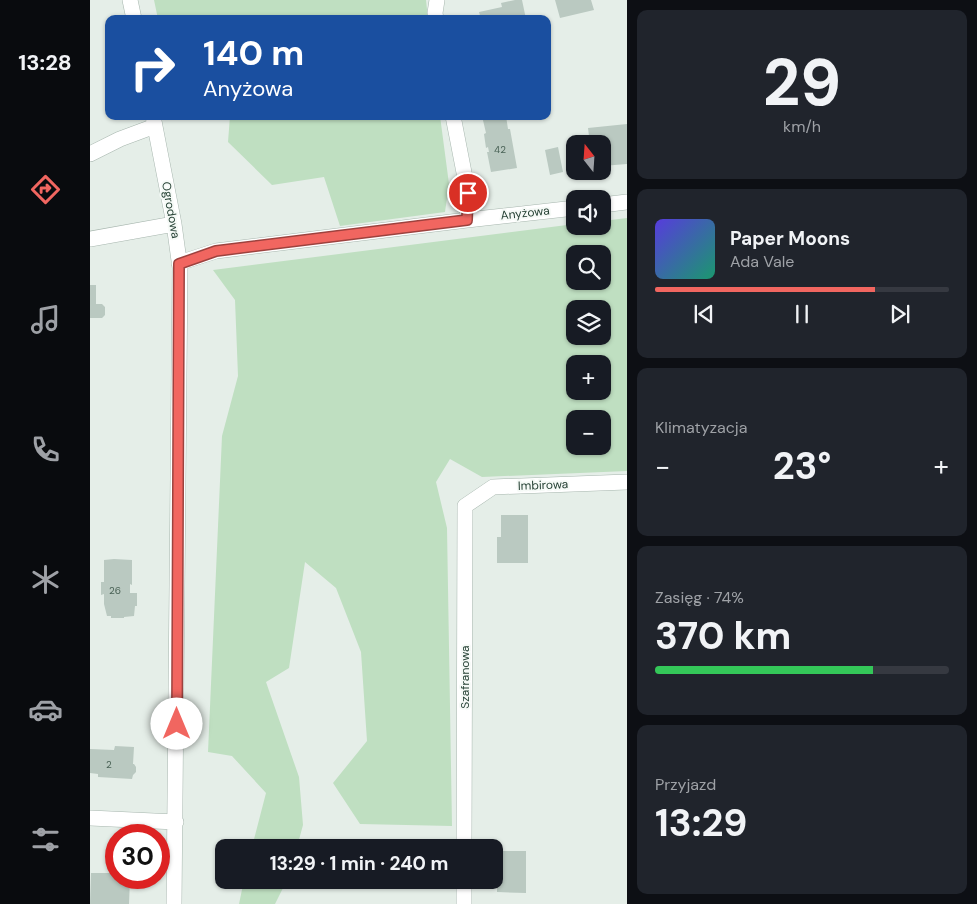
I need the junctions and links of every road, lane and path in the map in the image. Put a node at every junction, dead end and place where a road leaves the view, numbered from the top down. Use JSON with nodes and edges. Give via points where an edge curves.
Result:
{"nodes":[{"id":1,"x":130,"y":0,"type":"edge"},
{"id":2,"x":437,"y":0,"type":"edge"},
{"id":3,"x":133,"y":15,"type":"edge"},
{"id":4,"x":435,"y":15,"type":"edge"},
{"id":5,"x":455,"y":120,"type":"edge"},
{"id":6,"x":154,"y":121,"type":"edge"},
{"id":7,"x":90,"y":154,"type":"edge"},
{"id":8,"x":627,"y":202,"type":"edge"},
{"id":9,"x":611,"y":204,"type":"edge"},
{"id":10,"x":566,"y":209,"type":"edge"},
{"id":11,"x":467,"y":220,"type":"junction"},
{"id":12,"x":174,"y":224,"type":"junction"},
{"id":13,"x":90,"y":239,"type":"edge"},
{"id":14,"x":179,"y":264,"type":"junction"},
{"id":15,"x":627,"y":482,"type":"edge"},
{"id":16,"x":465,"y":506,"type":"joint"},
{"id":17,"x":90,"y":818,"type":"edge"},
{"id":18,"x":176,"y":822,"type":"junction"},
{"id":19,"x":464,"y":839,"type":"edge"},
{"id":20,"x":464,"y":889,"type":"edge"},
{"id":21,"x":174,"y":904,"type":"edge"},
{"id":22,"x":464,"y":904,"type":"edge"}],
"edges":[{"from":1,"to":3,"type":"street"},
{"from":2,"to":4,"type":"street"},
{"from":5,"to":11,"type":"street","via":[[468,193]]},
{"from":6,"to":7,"type":"street"},
{"from":6,"to":12,"type":"street","name":"Ogrodowa"},
{"from":8,"to":9,"type":"street"},
{"from":10,"to":11,"type":"street","name":"Anyżowa"},
{"from":11,"to":14,"type":"street","name":"Anyżowa","via":[[216,251]]},
{"from":12,"to":13,"type":"street"},
{"from":12,"to":14,"type":"street","name":"Ogrodowa"},
{"from":14,"to":18,"type":"street","name":"Ogrodowa"},
{"from":15,"to":16,"type":"street","name":"Imbirowa","via":[[493,487]]},
{"from":16,"to":19,"type":"street","name":"Szafranowa"},
{"from":17,"to":18,"type":"street"},
{"from":18,"to":21,"type":"street","name":"Ogrodowa"},
{"from":20,"to":22,"type":"street"}]}
